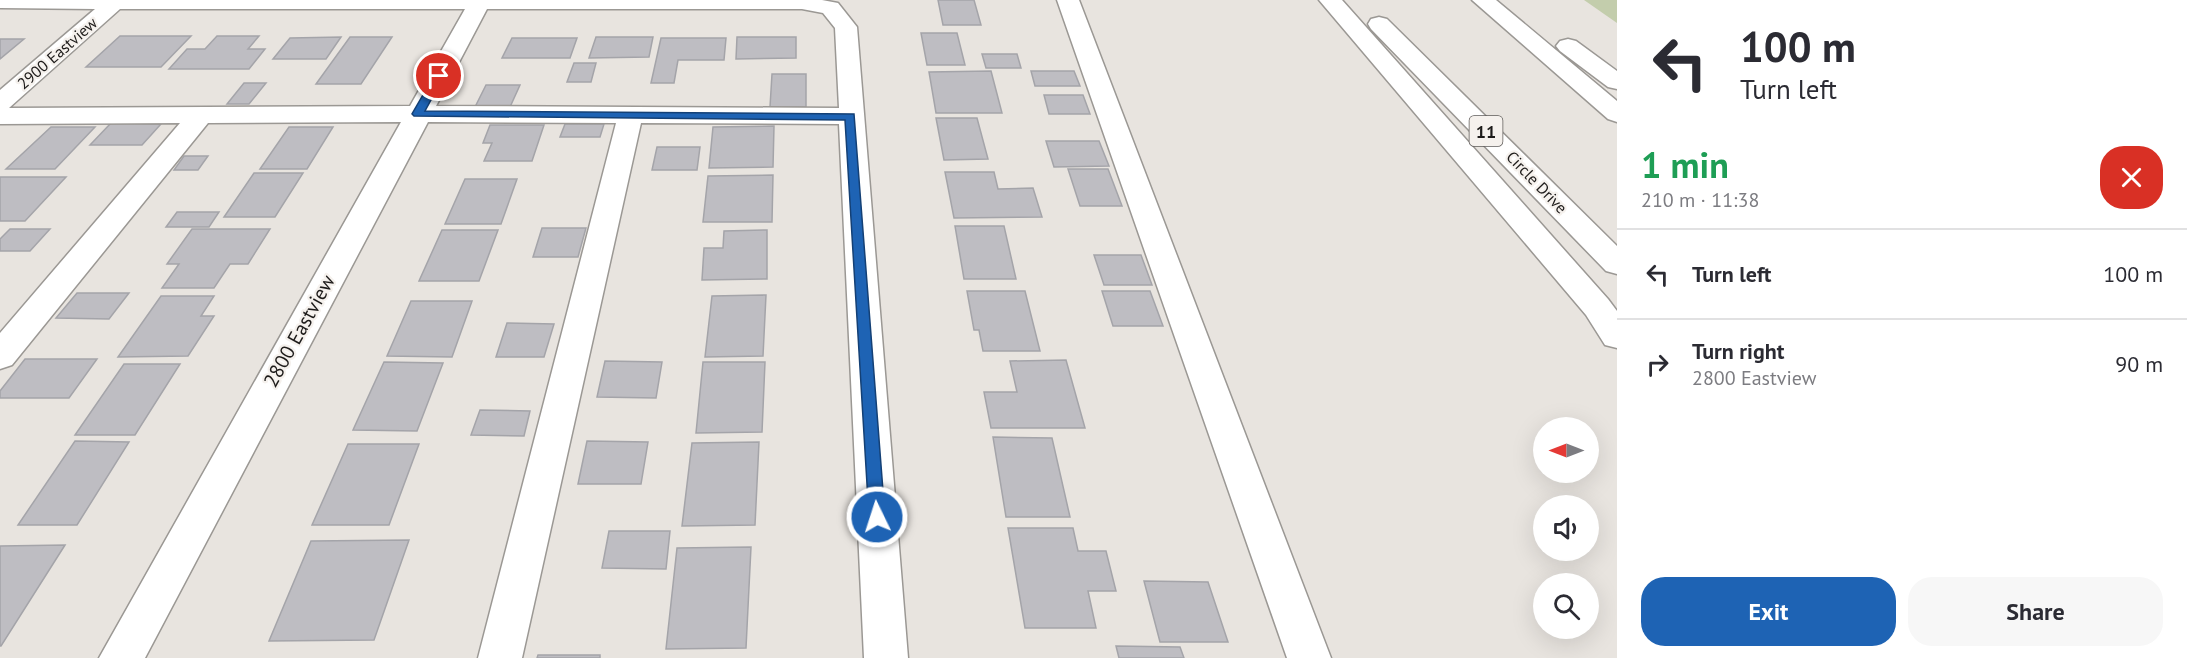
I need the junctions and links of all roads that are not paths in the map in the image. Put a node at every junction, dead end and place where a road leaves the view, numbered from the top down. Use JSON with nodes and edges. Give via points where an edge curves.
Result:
{"nodes":[{"id":1,"x":1068,"y":0,"type":"edge"},
{"id":2,"x":1330,"y":0,"type":"edge"},
{"id":3,"x":1354,"y":0,"type":"edge"},
{"id":4,"x":1483,"y":0,"type":"edge"},
{"id":5,"x":1507,"y":0,"type":"edge"},
{"id":6,"x":275,"y":1,"type":"edge"},
{"id":7,"x":0,"y":2,"type":"edge"},
{"id":8,"x":100,"y":2,"type":"edge"},
{"id":9,"x":479,"y":4,"type":"junction"},
{"id":10,"x":1617,"y":82,"type":"edge"},
{"id":11,"x":0,"y":103,"type":"edge"},
{"id":12,"x":418,"y":114,"type":"junction"},
{"id":13,"x":1617,"y":114,"type":"edge"},
{"id":14,"x":0,"y":116,"type":"edge"},
{"id":15,"x":200,"y":116,"type":"junction"},
{"id":16,"x":630,"y":116,"type":"junction"},
{"id":17,"x":850,"y":116,"type":"junction"},
{"id":18,"x":1617,"y":264,"type":"edge"},
{"id":19,"x":1617,"y":336,"type":"edge"},
{"id":20,"x":0,"y":356,"type":"edge"},
{"id":21,"x":121,"y":658,"type":"edge"},
{"id":22,"x":500,"y":658,"type":"edge"},
{"id":23,"x":886,"y":658,"type":"edge"},
{"id":24,"x":1309,"y":658,"type":"edge"}],
"edges":[{"from":1,"to":24,"type":"main road"},
{"from":2,"to":19,"type":"main road","via":[[1597,307]]},
{"from":3,"to":18,"type":"main road","name":"Circle Drive","number":"11"},
{"from":4,"to":13,"type":"main road"},
{"from":5,"to":10,"type":"main road"},
{"from":6,"to":8,"type":"main road"},
{"from":6,"to":9,"type":"main road"},
{"from":7,"to":8,"type":"main road"},
{"from":8,"to":11,"type":"main road","name":"2900 Eastview"},
{"from":9,"to":12,"type":"main road","name":"2800 Eastview"},
{"from":9,"to":17,"type":"main road","via":[[802,3],[830,8],[846,27]]},
{"from":12,"to":15,"type":"main road"},
{"from":12,"to":16,"type":"main road"},
{"from":12,"to":21,"type":"main road","name":"2800 Eastview"},
{"from":14,"to":15,"type":"main road"},
{"from":15,"to":20,"type":"main road"},
{"from":16,"to":17,"type":"main road"},
{"from":16,"to":22,"type":"main road"},
{"from":17,"to":23,"type":"main road"}]}
